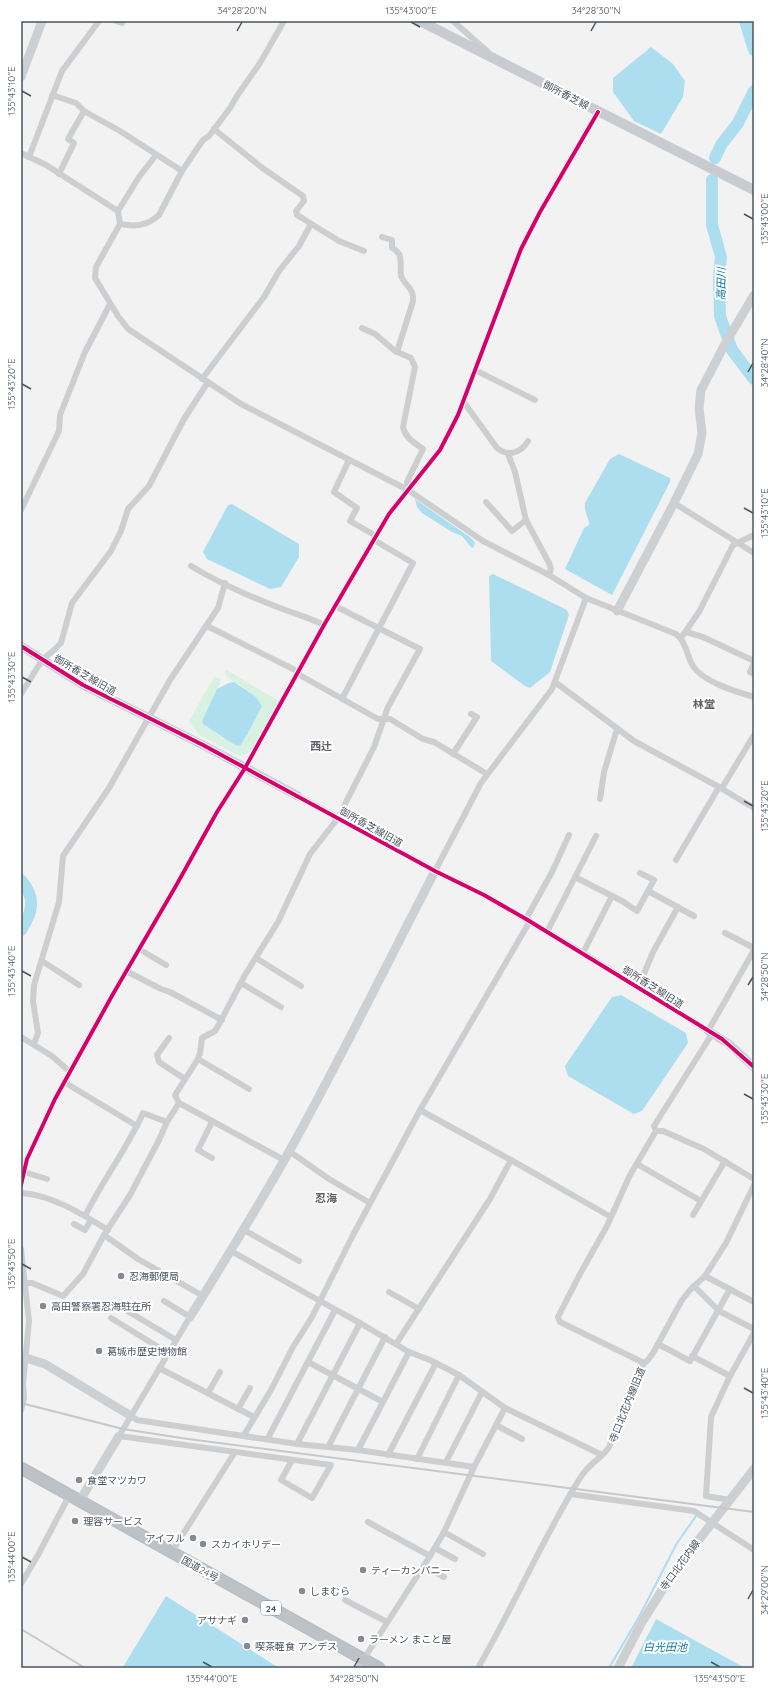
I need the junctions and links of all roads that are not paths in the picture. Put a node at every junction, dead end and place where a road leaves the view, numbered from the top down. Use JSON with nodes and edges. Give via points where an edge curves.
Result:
{"nodes":[{"id":1,"x":42,"y":21,"type":"edge"},
{"id":2,"x":99,"y":21,"type":"edge"},
{"id":3,"x":116,"y":21,"type":"edge"},
{"id":4,"x":123,"y":21,"type":"edge"},
{"id":5,"x":284,"y":21,"type":"edge"},
{"id":6,"x":420,"y":21,"type":"edge"},
{"id":7,"x":452,"y":21,"type":"edge"},
{"id":8,"x":495,"y":58,"type":"junction"},
{"id":9,"x":21,"y":76,"type":"edge"},
{"id":10,"x":52,"y":95,"type":"junction"},
{"id":11,"x":84,"y":111,"type":"junction"},
{"id":12,"x":598,"y":112,"type":"junction"},
{"id":13,"x":214,"y":129,"type":"junction"},
{"id":14,"x":21,"y":153,"type":"edge"},
{"id":15,"x":156,"y":155,"type":"junction"},
{"id":16,"x":29,"y":157,"type":"junction"},
{"id":17,"x":182,"y":171,"type":"junction"},
{"id":18,"x":59,"y":174,"type":"junction"},
{"id":19,"x":754,"y":190,"type":"edge"},
{"id":20,"x":118,"y":211,"type":"junction"},
{"id":21,"x":120,"y":224,"type":"junction"},
{"id":22,"x":312,"y":224,"type":"junction"},
{"id":23,"x":382,"y":237,"type":"dead end"},
{"id":24,"x":364,"y":251,"type":"dead end"},
{"id":25,"x":754,"y":295,"type":"edge"},
{"id":26,"x":110,"y":304,"type":"junction"},
{"id":27,"x":362,"y":328,"type":"dead end"},
{"id":28,"x":397,"y":352,"type":"junction"},
{"id":29,"x":475,"y":370,"type":"junction"},
{"id":30,"x":205,"y":381,"type":"junction"},
{"id":31,"x":535,"y":400,"type":"dead end"},
{"id":32,"x":463,"y":401,"type":"junction"},
{"id":33,"x":528,"y":441,"type":"dead end"},
{"id":34,"x":508,"y":454,"type":"junction"},
{"id":35,"x":349,"y":460,"type":"junction"},
{"id":36,"x":408,"y":490,"type":"junction"},
{"id":37,"x":486,"y":502,"type":"dead end"},
{"id":38,"x":674,"y":503,"type":"junction"},
{"id":39,"x":21,"y":510,"type":"edge"},
{"id":40,"x":526,"y":520,"type":"junction"},
{"id":41,"x":754,"y":535,"type":"edge"},
{"id":42,"x":375,"y":538,"type":"junction"},
{"id":43,"x":739,"y":542,"type":"junction"},
{"id":44,"x":754,"y":552,"type":"edge"},
{"id":45,"x":191,"y":566,"type":"dead end"},
{"id":46,"x":549,"y":575,"type":"junction"},
{"id":47,"x":225,"y":583,"type":"junction"},
{"id":48,"x":586,"y":598,"type":"junction"},
{"id":49,"x":335,"y":606,"type":"junction"},
{"id":50,"x":617,"y":611,"type":"junction"},
{"id":51,"x":324,"y":625,"type":"junction"},
{"id":52,"x":207,"y":626,"type":"junction"},
{"id":53,"x":380,"y":628,"type":"junction"},
{"id":54,"x":686,"y":632,"type":"junction"},
{"id":55,"x":681,"y":638,"type":"junction"},
{"id":56,"x":21,"y":646,"type":"edge"},
{"id":57,"x":42,"y":660,"type":"junction"},
{"id":58,"x":754,"y":662,"type":"edge"},
{"id":59,"x":298,"y":673,"type":"junction"},
{"id":60,"x":754,"y":674,"type":"edge"},
{"id":61,"x":555,"y":682,"type":"junction"},
{"id":62,"x":21,"y":694,"type":"edge"},
{"id":63,"x":754,"y":697,"type":"edge"},
{"id":64,"x":342,"y":698,"type":"junction"},
{"id":65,"x":471,"y":714,"type":"dead end"},
{"id":66,"x":148,"y":718,"type":"junction"},
{"id":67,"x":383,"y":719,"type":"junction"},
{"id":68,"x":618,"y":728,"type":"junction"},
{"id":69,"x":754,"y":735,"type":"edge"},
{"id":70,"x":453,"y":754,"type":"junction"},
{"id":71,"x":246,"y":768,"type":"junction"},
{"id":72,"x":487,"y":774,"type":"junction"},
{"id":73,"x":721,"y":787,"type":"junction"},
{"id":74,"x":298,"y":796,"type":"joint"},
{"id":75,"x":600,"y":799,"type":"dead end"},
{"id":76,"x":754,"y":808,"type":"edge"},
{"id":77,"x":338,"y":818,"type":"junction"},
{"id":78,"x":569,"y":835,"type":"dead end"},
{"id":79,"x":596,"y":836,"type":"dead end"},
{"id":80,"x":676,"y":860,"type":"dead end"},
{"id":81,"x":435,"y":871,"type":"junction"},
{"id":82,"x":640,"y":873,"type":"dead end"},
{"id":83,"x":575,"y":877,"type":"junction"},
{"id":84,"x":648,"y":890,"type":"junction"},
{"id":85,"x":612,"y":896,"type":"junction"},
{"id":86,"x":678,"y":907,"type":"junction"},
{"id":87,"x":694,"y":916,"type":"dead end"},
{"id":88,"x":528,"y":920,"type":"junction"},
{"id":89,"x":547,"y":932,"type":"junction"},
{"id":90,"x":725,"y":933,"type":"dead end"},
{"id":91,"x":139,"y":949,"type":"junction"},
{"id":92,"x":754,"y":949,"type":"edge"},
{"id":93,"x":583,"y":953,"type":"junction"},
{"id":94,"x":256,"y":958,"type":"junction"},
{"id":95,"x":42,"y":961,"type":"junction"},
{"id":96,"x":166,"y":965,"type":"dead end"},
{"id":97,"x":126,"y":971,"type":"junction"},
{"id":98,"x":241,"y":983,"type":"junction"},
{"id":99,"x":80,"y":985,"type":"dead end"},
{"id":100,"x":302,"y":986,"type":"dead end"},
{"id":101,"x":638,"y":988,"type":"junction"},
{"id":102,"x":281,"y":1007,"type":"dead end"},
{"id":103,"x":222,"y":1020,"type":"junction"},
{"id":104,"x":710,"y":1032,"type":"junction"},
{"id":105,"x":21,"y":1037,"type":"edge"},
{"id":106,"x":169,"y":1038,"type":"dead end"},
{"id":107,"x":34,"y":1044,"type":"junction"},
{"id":108,"x":198,"y":1060,"type":"junction"},
{"id":109,"x":754,"y":1068,"type":"edge"},
{"id":110,"x":70,"y":1072,"type":"junction"},
{"id":111,"x":185,"y":1079,"type":"junction"},
{"id":112,"x":64,"y":1082,"type":"junction"},
{"id":113,"x":249,"y":1089,"type":"dead end"},
{"id":114,"x":179,"y":1103,"type":"junction"},
{"id":115,"x":420,"y":1110,"type":"junction"},
{"id":116,"x":167,"y":1122,"type":"junction"},
{"id":117,"x":212,"y":1122,"type":"junction"},
{"id":118,"x":137,"y":1126,"type":"junction"},
{"id":119,"x":656,"y":1131,"type":"junction"},
{"id":120,"x":289,"y":1151,"type":"junction"},
{"id":121,"x":212,"y":1158,"type":"dead end"},
{"id":122,"x":284,"y":1160,"type":"junction"},
{"id":123,"x":511,"y":1160,"type":"junction"},
{"id":124,"x":724,"y":1161,"type":"junction"},
{"id":125,"x":637,"y":1164,"type":"junction"},
{"id":126,"x":24,"y":1172,"type":"junction"},
{"id":127,"x":48,"y":1179,"type":"dead end"},
{"id":128,"x":754,"y":1179,"type":"edge"},
{"id":129,"x":21,"y":1185,"type":"edge"},
{"id":130,"x":754,"y":1185,"type":"edge"},
{"id":131,"x":21,"y":1193,"type":"edge"},
{"id":132,"x":701,"y":1201,"type":"junction"},
{"id":133,"x":370,"y":1203,"type":"junction"},
{"id":134,"x":692,"y":1215,"type":"dead end"},
{"id":135,"x":88,"y":1218,"type":"junction"},
{"id":136,"x":611,"y":1218,"type":"junction"},
{"id":137,"x":74,"y":1224,"type":"dead end"},
{"id":138,"x":244,"y":1230,"type":"junction"},
{"id":139,"x":106,"y":1232,"type":"junction"},
{"id":140,"x":21,"y":1249,"type":"edge"},
{"id":141,"x":231,"y":1251,"type":"junction"},
{"id":142,"x":299,"y":1261,"type":"dead end"},
{"id":143,"x":705,"y":1276,"type":"junction"},
{"id":144,"x":25,"y":1283,"type":"junction"},
{"id":145,"x":694,"y":1286,"type":"junction"},
{"id":146,"x":730,"y":1289,"type":"junction"},
{"id":147,"x":389,"y":1292,"type":"dead end"},
{"id":148,"x":24,"y":1294,"type":"edge"},
{"id":149,"x":203,"y":1296,"type":"junction"},
{"id":150,"x":164,"y":1301,"type":"dead end"},
{"id":151,"x":320,"y":1301,"type":"junction"},
{"id":152,"x":754,"y":1302,"type":"edge"},
{"id":153,"x":119,"y":1306,"type":"dead end"},
{"id":154,"x":335,"y":1310,"type":"junction"},
{"id":155,"x":419,"y":1310,"type":"junction"},
{"id":156,"x":719,"y":1311,"type":"junction"},
{"id":157,"x":190,"y":1317,"type":"junction"},
{"id":158,"x":114,"y":1322,"type":"dead end"},
{"id":159,"x":360,"y":1322,"type":"junction"},
{"id":160,"x":142,"y":1328,"type":"dead end"},
{"id":161,"x":754,"y":1329,"type":"edge"},
{"id":162,"x":754,"y":1333,"type":"edge"},
{"id":163,"x":137,"y":1334,"type":"junction"},
{"id":164,"x":385,"y":1337,"type":"junction"},
{"id":165,"x":176,"y":1340,"type":"junction"},
{"id":166,"x":396,"y":1344,"type":"junction"},
{"id":167,"x":658,"y":1344,"type":"junction"},
{"id":168,"x":409,"y":1352,"type":"junction"},
{"id":169,"x":168,"y":1353,"type":"junction"},
{"id":170,"x":692,"y":1356,"type":"junction"},
{"id":171,"x":24,"y":1360,"type":"edge"},
{"id":172,"x":308,"y":1362,"type":"junction"},
{"id":173,"x":436,"y":1363,"type":"junction"},
{"id":174,"x":644,"y":1363,"type":"junction"},
{"id":175,"x":159,"y":1368,"type":"junction"},
{"id":176,"x":220,"y":1372,"type":"dead end"},
{"id":177,"x":333,"y":1375,"type":"junction"},
{"id":178,"x":459,"y":1375,"type":"junction"},
{"id":179,"x":730,"y":1376,"type":"junction"},
{"id":180,"x":250,"y":1388,"type":"dead end"},
{"id":181,"x":358,"y":1388,"type":"junction"},
{"id":182,"x":482,"y":1392,"type":"junction"},
{"id":183,"x":208,"y":1393,"type":"junction"},
{"id":184,"x":383,"y":1402,"type":"junction"},
{"id":185,"x":505,"y":1408,"type":"junction"},
{"id":186,"x":238,"y":1409,"type":"junction"},
{"id":187,"x":21,"y":1410,"type":"edge"},
{"id":188,"x":131,"y":1416,"type":"junction"},
{"id":189,"x":254,"y":1417,"type":"junction"},
{"id":190,"x":496,"y":1425,"type":"junction"},
{"id":191,"x":244,"y":1435,"type":"junction"},
{"id":192,"x":119,"y":1436,"type":"junction"},
{"id":193,"x":268,"y":1438,"type":"junction"},
{"id":194,"x":522,"y":1439,"type":"dead end"},
{"id":195,"x":297,"y":1444,"type":"junction"},
{"id":196,"x":328,"y":1447,"type":"junction"},
{"id":197,"x":358,"y":1450,"type":"junction"},
{"id":198,"x":235,"y":1452,"type":"junction"},
{"id":199,"x":388,"y":1455,"type":"junction"},
{"id":200,"x":602,"y":1455,"type":"junction"},
{"id":201,"x":292,"y":1460,"type":"junction"},
{"id":202,"x":417,"y":1460,"type":"junction"},
{"id":203,"x":446,"y":1462,"type":"junction"},
{"id":204,"x":474,"y":1467,"type":"junction"},
{"id":205,"x":21,"y":1468,"type":"edge"},
{"id":206,"x":752,"y":1475,"type":"edge"},
{"id":207,"x":570,"y":1494,"type":"junction"},
{"id":208,"x":69,"y":1496,"type":"junction"},
{"id":209,"x":730,"y":1500,"type":"junction"},
{"id":210,"x":79,"y":1502,"type":"junction"},
{"id":211,"x":368,"y":1522,"type":"dead end"},
{"id":212,"x":712,"y":1523,"type":"junction"},
{"id":213,"x":444,"y":1532,"type":"junction"},
{"id":214,"x":435,"y":1548,"type":"junction"},
{"id":215,"x":754,"y":1550,"type":"edge"},
{"id":216,"x":171,"y":1553,"type":"junction"},
{"id":217,"x":483,"y":1554,"type":"dead end"},
{"id":218,"x":430,"y":1556,"type":"junction"},
{"id":219,"x":455,"y":1559,"type":"dead end"},
{"id":220,"x":424,"y":1566,"type":"junction"},
{"id":221,"x":444,"y":1577,"type":"dead end"},
{"id":222,"x":21,"y":1584,"type":"edge"},
{"id":223,"x":345,"y":1600,"type":"dead end"},
{"id":224,"x":387,"y":1622,"type":"junction"},
{"id":225,"x":361,"y":1664,"type":"edge"},
{"id":226,"x":379,"y":1668,"type":"edge"},
{"id":227,"x":478,"y":1668,"type":"edge"},
{"id":228,"x":618,"y":1668,"type":"edge"}],
"edges":[{"from":1,"to":9,"type":"street"},
{"from":2,"to":10,"type":"street","via":[[62,71]]},
{"from":3,"to":4,"type":"street"},
{"from":5,"to":13,"type":"street","via":[[260,63]]},
{"from":6,"to":8,"type":"main road","name":"御所香芝線"},
{"from":7,"to":8,"type":"street"},
{"from":8,"to":12,"type":"main road","name":"御所香芝線"},
{"from":10,"to":11,"type":"street","via":[[76,103]]},
{"from":10,"to":16,"type":"street"},
{"from":11,"to":15,"type":"street"},
{"from":11,"to":18,"type":"street","via":[[68,139],[74,143]]},
{"from":12,"to":19,"type":"main road","name":"御所香芝線"},
{"from":12,"to":29,"type":"street","via":[[521,249]]},
{"from":13,"to":17,"type":"street","via":[[203,140]]},
{"from":13,"to":22,"type":"street","via":[[261,167],[303,196],[304,201],[296,211],[297,215]]},
{"from":14,"to":16,"type":"street"},
{"from":15,"to":17,"type":"street"},
{"from":15,"to":20,"type":"street","via":[[139,176]]},
{"from":16,"to":18,"type":"street"},
{"from":17,"to":21,"type":"street","via":[[163,209],[153,220],[137,226]]},
{"from":18,"to":20,"type":"street"},
{"from":20,"to":21,"type":"street"},
{"from":21,"to":26,"type":"street","via":[[95,273],[95,278]]},
{"from":22,"to":24,"type":"street","via":[[339,241]]},
{"from":22,"to":30,"type":"street"},
{"from":23,"to":28,"type":"street","via":[[392,240],[392,248],[399,253],[403,280],[414,294]]},
{"from":25,"to":38,"type":"street","via":[[701,390],[700,448]]},
{"from":26,"to":30,"type":"street","via":[[128,329]]},
{"from":26,"to":39,"type":"street","via":[[85,352],[60,415],[59,431]]},
{"from":27,"to":28,"type":"street","via":[[375,334]]},
{"from":28,"to":36,"type":"street","via":[[411,358],[415,367],[404,433],[423,449],[407,482]]},
{"from":29,"to":31,"type":"street"},
{"from":29,"to":32,"type":"street"},
{"from":30,"to":35,"type":"street","via":[[254,411]]},
{"from":30,"to":57,"type":"street","via":[[152,482],[128,509],[111,551],[72,604],[61,643]]},
{"from":32,"to":34,"type":"street","via":[[497,448]]},
{"from":32,"to":36,"type":"street","via":[[440,450]]},
{"from":33,"to":34,"type":"street","via":[[524,449]]},
{"from":34,"to":40,"type":"street","via":[[516,472]]},
{"from":35,"to":36,"type":"street"},
{"from":35,"to":42,"type":"street","via":[[334,492],[358,508],[350,521]]},
{"from":36,"to":42,"type":"street"},
{"from":36,"to":46,"type":"street","via":[[474,536]]},
{"from":37,"to":40,"type":"street","via":[[512,531]]},
{"from":38,"to":43,"type":"street"},
{"from":38,"to":50,"type":"street"},
{"from":40,"to":46,"type":"street","via":[[549,563]]},
{"from":41,"to":43,"type":"street"},
{"from":42,"to":49,"type":"street"},
{"from":42,"to":53,"type":"street","via":[[413,563]]},
{"from":43,"to":44,"type":"street"},
{"from":43,"to":54,"type":"street","via":[[733,545],[705,602]]},
{"from":45,"to":47,"type":"street"},
{"from":46,"to":48,"type":"street"},
{"from":47,"to":51,"type":"street"},
{"from":47,"to":52,"type":"street","via":[[218,608]]},
{"from":48,"to":50,"type":"street"},
{"from":48,"to":61,"type":"street"},
{"from":49,"to":51,"type":"street"},
{"from":49,"to":53,"type":"street"},
{"from":50,"to":55,"type":"street","via":[[670,631]]},
{"from":51,"to":59,"type":"street"},
{"from":52,"to":59,"type":"street"},
{"from":52,"to":66,"type":"street"},
{"from":53,"to":64,"type":"street"},
{"from":53,"to":67,"type":"street","via":[[420,649]]},
{"from":54,"to":55,"type":"street"},
{"from":54,"to":58,"type":"street","via":[[703,637]]},
{"from":55,"to":63,"type":"street","via":[[698,672],[713,682]]},
{"from":56,"to":57,"type":"street","name":"御所香芝線旧道"},
{"from":57,"to":62,"type":"street"},
{"from":57,"to":66,"type":"street","name":"御所香芝線旧道","via":[[83,685]]},
{"from":58,"to":60,"type":"street","via":[[750,672]]},
{"from":59,"to":64,"type":"street"},
{"from":59,"to":71,"type":"street"},
{"from":61,"to":68,"type":"street"},
{"from":61,"to":72,"type":"street"},
{"from":64,"to":67,"type":"street","via":[[378,719]]},
{"from":65,"to":70,"type":"street","via":[[477,717]]},
{"from":66,"to":71,"type":"street","name":"御所香芝線旧道"},
{"from":66,"to":95,"type":"street","via":[[109,788],[63,856],[59,902]]},
{"from":67,"to":70,"type":"street","via":[[390,719]]},
{"from":67,"to":77,"type":"street","via":[[374,747]]},
{"from":68,"to":73,"type":"street","via":[[643,746]]},
{"from":68,"to":75,"type":"street","via":[[604,772]]},
{"from":69,"to":73,"type":"street"},
{"from":70,"to":72,"type":"street"},
{"from":71,"to":74,"type":"street","name":"御所香芝線旧道"},
{"from":71,"to":91,"type":"street","via":[[217,812]]},
{"from":72,"to":81,"type":"street"},
{"from":73,"to":76,"type":"street"},
{"from":73,"to":80,"type":"street"},
{"from":74,"to":77,"type":"street","name":"御所香芝線旧道"},
{"from":77,"to":81,"type":"street","name":"御所香芝線旧道"},
{"from":77,"to":94,"type":"street","via":[[310,854],[278,922]]},
{"from":78,"to":88,"type":"street"},
{"from":79,"to":83,"type":"street"},
{"from":81,"to":88,"type":"street","name":"御所香芝線旧道"},
{"from":81,"to":120,"type":"street"},
{"from":82,"to":84,"type":"street","via":[[654,880]]},
{"from":83,"to":85,"type":"street"},
{"from":83,"to":89,"type":"street"},
{"from":84,"to":85,"type":"street","via":[[637,911]]},
{"from":84,"to":86,"type":"street"},
{"from":85,"to":93,"type":"street"},
{"from":86,"to":87,"type":"street"},
{"from":86,"to":101,"type":"street","via":[[653,952]]},
{"from":88,"to":89,"type":"street","name":"御所香芝線旧道"},
{"from":88,"to":115,"type":"street"},
{"from":89,"to":93,"type":"street","name":"御所香芝線旧道"},
{"from":90,"to":92,"type":"street"},
{"from":91,"to":96,"type":"street"},
{"from":91,"to":97,"type":"street"},
{"from":92,"to":104,"type":"street"},
{"from":93,"to":101,"type":"street","name":"御所香芝線旧道"},
{"from":94,"to":98,"type":"street"},
{"from":94,"to":100,"type":"street"},
{"from":95,"to":99,"type":"street"},
{"from":95,"to":107,"type":"street","via":[[34,985],[33,1001],[38,1033]]},
{"from":97,"to":103,"type":"street"},
{"from":97,"to":110,"type":"street"},
{"from":98,"to":102,"type":"street"},
{"from":98,"to":103,"type":"street"},
{"from":101,"to":104,"type":"street","name":"御所香芝線旧道"},
{"from":103,"to":108,"type":"street","via":[[215,1031],[202,1038]]},
{"from":104,"to":109,"type":"street","via":[[729,1044]]},
{"from":104,"to":119,"type":"street","via":[[654,1126]]},
{"from":105,"to":107,"type":"street"},
{"from":106,"to":111,"type":"street","via":[[157,1055],[159,1062]]},
{"from":107,"to":110,"type":"street","via":[[61,1062]]},
{"from":108,"to":111,"type":"street"},
{"from":108,"to":113,"type":"street"},
{"from":110,"to":112,"type":"street"},
{"from":111,"to":114,"type":"street","via":[[175,1095]]},
{"from":112,"to":118,"type":"street"},
{"from":112,"to":126,"type":"street","via":[[33,1145]]},
{"from":114,"to":116,"type":"street"},
{"from":114,"to":117,"type":"street"},
{"from":115,"to":123,"type":"street"},
{"from":115,"to":133,"type":"street"},
{"from":116,"to":118,"type":"street","via":[[143,1113]]},
{"from":116,"to":139,"type":"street","via":[[130,1195]]},
{"from":117,"to":121,"type":"street","via":[[198,1150]]},
{"from":117,"to":122,"type":"street"},
{"from":118,"to":135,"type":"street","via":[[98,1191]]},
{"from":119,"to":124,"type":"street","via":[[663,1131]]},
{"from":119,"to":125,"type":"street"},
{"from":120,"to":122,"type":"street"},
{"from":120,"to":133,"type":"street"},
{"from":122,"to":138,"type":"street"},
{"from":123,"to":136,"type":"street"},
{"from":123,"to":155,"type":"street","via":[[490,1199]]},
{"from":124,"to":128,"type":"street"},
{"from":124,"to":132,"type":"street"},
{"from":125,"to":132,"type":"street"},
{"from":125,"to":136,"type":"street"},
{"from":126,"to":127,"type":"street"},
{"from":126,"to":129,"type":"street"},
{"from":130,"to":143,"type":"street","name":"寺口北花内線旧道","via":[[733,1231]]},
{"from":131,"to":135,"type":"street","via":[[46,1198]]},
{"from":132,"to":134,"type":"street"},
{"from":133,"to":151,"type":"street"},
{"from":135,"to":137,"type":"street","via":[[85,1230]]},
{"from":135,"to":139,"type":"street"},
{"from":136,"to":174,"type":"street","via":[[558,1317],[560,1322]]},
{"from":138,"to":141,"type":"street"},
{"from":138,"to":142,"type":"street"},
{"from":139,"to":144,"type":"street","via":[[83,1274],[63,1296],[32,1283]]},
{"from":139,"to":149,"type":"street","via":[[138,1259]]},
{"from":140,"to":144,"type":"street"},
{"from":141,"to":149,"type":"street"},
{"from":141,"to":151,"type":"street"},
{"from":143,"to":145,"type":"street","name":"寺口北花内線旧道"},
{"from":143,"to":146,"type":"street"},
{"from":144,"to":148,"type":"street"},
{"from":145,"to":156,"type":"street"},
{"from":145,"to":167,"type":"street","name":"寺口北花内線旧道","via":[[682,1300]]},
{"from":146,"to":152,"type":"street"},
{"from":146,"to":156,"type":"street"},
{"from":147,"to":155,"type":"street"},
{"from":148,"to":171,"type":"street","via":[[29,1333]]},
{"from":149,"to":157,"type":"street"},
{"from":150,"to":157,"type":"street"},
{"from":151,"to":154,"type":"street"},
{"from":151,"to":189,"type":"street"},
{"from":153,"to":165,"type":"street"},
{"from":154,"to":159,"type":"street"},
{"from":154,"to":172,"type":"street"},
{"from":155,"to":166,"type":"street"},
{"from":156,"to":161,"type":"street"},
{"from":156,"to":170,"type":"street"},
{"from":157,"to":165,"type":"street"},
{"from":158,"to":163,"type":"street"},
{"from":159,"to":164,"type":"street"},
{"from":159,"to":177,"type":"street"},
{"from":160,"to":163,"type":"street"},
{"from":162,"to":179,"type":"street"},
{"from":163,"to":169,"type":"street"},
{"from":164,"to":166,"type":"street"},
{"from":164,"to":181,"type":"street"},
{"from":165,"to":169,"type":"street"},
{"from":166,"to":168,"type":"street"},
{"from":167,"to":170,"type":"street","via":[[690,1361]]},
{"from":167,"to":174,"type":"street","name":"寺口北花内線旧道"},
{"from":168,"to":173,"type":"street"},
{"from":168,"to":184,"type":"street"},
{"from":169,"to":175,"type":"street"},
{"from":170,"to":179,"type":"street"},
{"from":171,"to":187,"type":"street","via":[[24,1398]]},
{"from":171,"to":188,"type":"street","via":[[45,1364]]},
{"from":172,"to":177,"type":"street"},
{"from":172,"to":193,"type":"street"},
{"from":173,"to":178,"type":"street"},
{"from":173,"to":199,"type":"street"},
{"from":174,"to":200,"type":"street","name":"寺口北花内線旧道","via":[[609,1447]]},
{"from":175,"to":183,"type":"street"},
{"from":175,"to":188,"type":"street"},
{"from":176,"to":183,"type":"street"},
{"from":177,"to":181,"type":"street"},
{"from":177,"to":195,"type":"street"},
{"from":178,"to":182,"type":"street"},
{"from":178,"to":202,"type":"street"},
{"from":179,"to":209,"type":"street","via":[[711,1417],[706,1496]]},
{"from":180,"to":186,"type":"street"},
{"from":181,"to":184,"type":"street"},
{"from":181,"to":196,"type":"street"},
{"from":182,"to":185,"type":"street"},
{"from":182,"to":203,"type":"street"},
{"from":183,"to":186,"type":"street"},
{"from":184,"to":197,"type":"street"},
{"from":185,"to":190,"type":"street"},
{"from":185,"to":200,"type":"street"},
{"from":186,"to":189,"type":"street"},
{"from":188,"to":191,"type":"street","via":[[138,1420]]},
{"from":188,"to":192,"type":"street"},
{"from":189,"to":191,"type":"street"},
{"from":190,"to":194,"type":"street"},
{"from":190,"to":204,"type":"street"},
{"from":191,"to":193,"type":"street"},
{"from":192,"to":198,"type":"street"},
{"from":192,"to":210,"type":"street"},
{"from":193,"to":195,"type":"street"},
{"from":195,"to":196,"type":"street"},
{"from":196,"to":197,"type":"street"},
{"from":197,"to":199,"type":"street"},
{"from":198,"to":201,"type":"street"},
{"from":198,"to":216,"type":"street"},
{"from":199,"to":202,"type":"street"},
{"from":200,"to":207,"type":"street","name":"寺口北花内線旧道","via":[[589,1466]]},
{"from":201,"to":201,"type":"street","via":[[331,1465],[312,1498],[280,1480]]},
{"from":202,"to":203,"type":"street"},
{"from":203,"to":204,"type":"street"},
{"from":204,"to":213,"type":"street"},
{"from":205,"to":208,"type":"highway","name":"国道24号","number":"24"},
{"from":206,"to":209,"type":"street","name":"寺口北花内線"},
{"from":207,"to":212,"type":"street","via":[[694,1511]]},
{"from":207,"to":227,"type":"street","name":"寺口北花内線旧道"},
{"from":208,"to":210,"type":"highway","name":"国道24号","number":"24"},
{"from":208,"to":222,"type":"street"},
{"from":209,"to":212,"type":"street","name":"寺口北花内線"},
{"from":210,"to":216,"type":"highway","name":"国道24号","number":"24"},
{"from":211,"to":218,"type":"street"},
{"from":212,"to":215,"type":"street"},
{"from":212,"to":228,"type":"street","name":"寺口北花内線","via":[[662,1588]]},
{"from":213,"to":214,"type":"street"},
{"from":213,"to":217,"type":"street"},
{"from":214,"to":218,"type":"street"},
{"from":214,"to":219,"type":"street"},
{"from":216,"to":225,"type":"highway","name":"国道24号","number":"24"},
{"from":218,"to":220,"type":"street"},
{"from":220,"to":221,"type":"street"},
{"from":220,"to":224,"type":"street"},
{"from":223,"to":224,"type":"street"},
{"from":224,"to":225,"type":"street"},
{"from":225,"to":226,"type":"highway","name":"国道24号","number":"24"}]}
